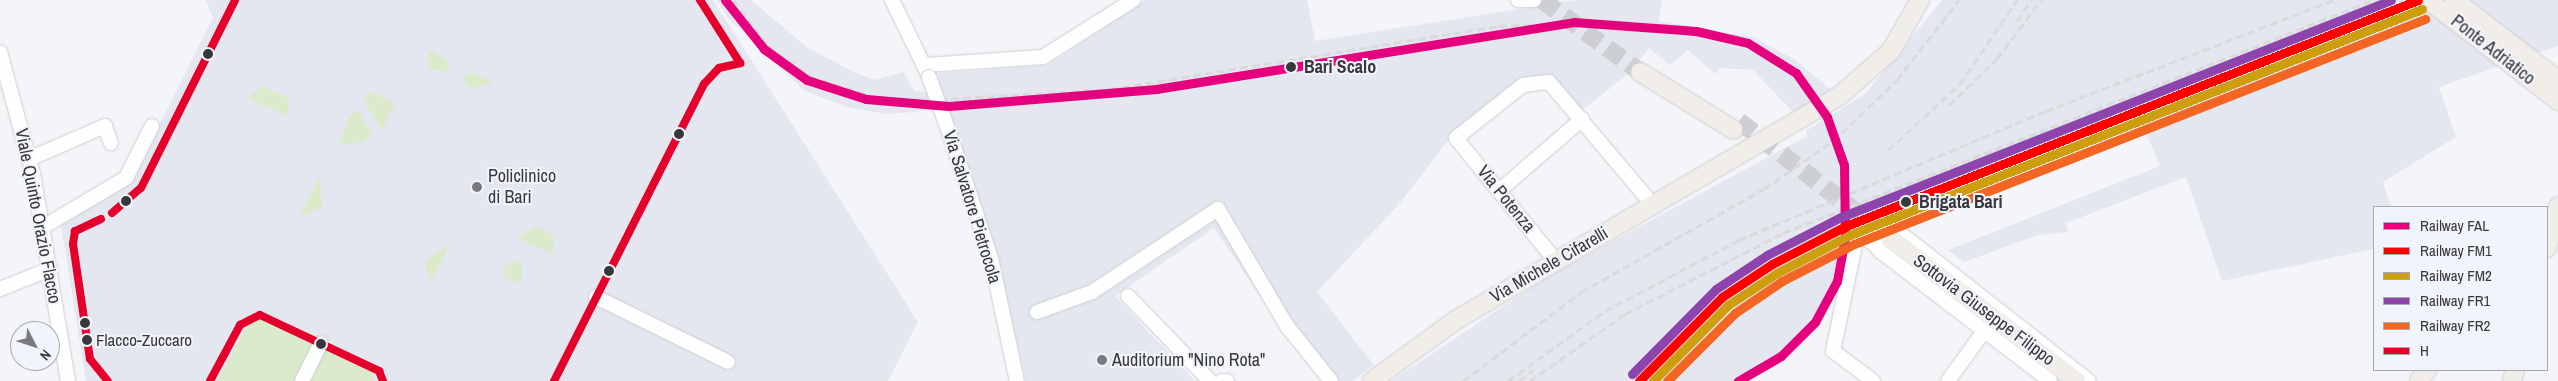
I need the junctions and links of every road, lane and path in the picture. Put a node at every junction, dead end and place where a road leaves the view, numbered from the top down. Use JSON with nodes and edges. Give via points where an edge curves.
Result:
{"nodes":[{"id":1,"x":892,"y":0,"type":"edge"},
{"id":2,"x":1133,"y":0,"type":"edge"},
{"id":3,"x":1518,"y":0,"type":"edge"},
{"id":4,"x":1534,"y":0,"type":"edge"},
{"id":5,"x":1920,"y":0,"type":"edge"},
{"id":6,"x":2428,"y":0,"type":"edge"},
{"id":7,"x":2454,"y":0,"type":"edge"},
{"id":8,"x":0,"y":52,"type":"edge"},
{"id":9,"x":1643,"y":67,"type":"tunnel mouth"},
{"id":10,"x":928,"y":71,"type":"junction"},
{"id":11,"x":4,"y":79,"type":"edge"},
{"id":12,"x":2558,"y":80,"type":"edge"},
{"id":13,"x":2558,"y":101,"type":"edge"},
{"id":14,"x":1582,"y":119,"type":"junction"},
{"id":15,"x":152,"y":126,"type":"dead end"},
{"id":16,"x":1736,"y":126,"type":"tunnel mouth"},
{"id":17,"x":111,"y":143,"type":"dead end"},
{"id":18,"x":29,"y":159,"type":"junction"},
{"id":19,"x":1499,"y":191,"type":"junction"},
{"id":20,"x":2558,"y":192,"type":"edge"},
{"id":21,"x":1653,"y":205,"type":"junction"},
{"id":22,"x":2554,"y":212,"type":"edge"},
{"id":23,"x":43,"y":227,"type":"junction"},
{"id":24,"x":1884,"y":243,"type":"junction"},
{"id":25,"x":2548,"y":243,"type":"edge"},
{"id":26,"x":1555,"y":260,"type":"junction"},
{"id":27,"x":50,"y":269,"type":"junction"},
{"id":28,"x":0,"y":289,"type":"edge"},
{"id":29,"x":1128,"y":296,"type":"dead end"},
{"id":30,"x":596,"y":297,"type":"dead end"},
{"id":31,"x":1036,"y":312,"type":"dead end"},
{"id":32,"x":1984,"y":331,"type":"junction"},
{"id":33,"x":321,"y":344,"type":"dead end"},
{"id":34,"x":728,"y":362,"type":"dead end"},
{"id":35,"x":1016,"y":378,"type":"edge"},
{"id":36,"x":68,"y":381,"type":"edge"},
{"id":37,"x":302,"y":381,"type":"edge"},
{"id":38,"x":1210,"y":381,"type":"edge"},
{"id":39,"x":1222,"y":381,"type":"edge"},
{"id":40,"x":1227,"y":381,"type":"edge"},
{"id":41,"x":1331,"y":381,"type":"edge"},
{"id":42,"x":1372,"y":381,"type":"edge"},
{"id":43,"x":1873,"y":381,"type":"edge"},
{"id":44,"x":1948,"y":381,"type":"edge"},
{"id":45,"x":2050,"y":381,"type":"edge"},
{"id":46,"x":2063,"y":381,"type":"edge"},
{"id":47,"x":2076,"y":381,"type":"edge"},
{"id":48,"x":2089,"y":381,"type":"edge"}],
"edges":[{"from":1,"to":10,"type":"street","name":"Via Salvatore Pietrocola"},
{"from":2,"to":10,"type":"street","via":[[1043,57]]},
{"from":3,"to":4,"type":"street"},
{"from":5,"to":21,"type":"main road","name":"Via Michele Cifarelli","via":[[1891,50],[1838,97],[1734,161]]},
{"from":6,"to":13,"type":"main road","name":"Ponte Adriatico"},
{"from":7,"to":12,"type":"main road","name":"Ponte Adriatico"},
{"from":8,"to":11,"type":"street","name":"Viale Quinto Orazio Flacco"},
{"from":9,"to":16,"type":"main road"},
{"from":10,"to":35,"type":"street","name":"Via Salvatore Pietrocola","bridge":true,"via":[[991,258]]},
{"from":11,"to":18,"type":"street","name":"Viale Quinto Orazio Flacco"},
{"from":14,"to":19,"type":"street"},
{"from":14,"to":19,"type":"street","name":"Via Potenza","via":[[1550,82],[1523,84],[1456,138]]},
{"from":14,"to":21,"type":"street"},
{"from":15,"to":23,"type":"street","via":[[126,178]]},
{"from":17,"to":18,"type":"street","via":[[104,126]]},
{"from":18,"to":23,"type":"street","name":"Viale Quinto Orazio Flacco"},
{"from":19,"to":26,"type":"street","name":"Via Potenza"},
{"from":20,"to":22,"type":"main road"},
{"from":21,"to":26,"type":"main road","name":"Via Michele Cifarelli"},
{"from":22,"to":25,"type":"main road"},
{"from":23,"to":27,"type":"street","name":"Viale Quinto Orazio Flacco"},
{"from":24,"to":32,"type":"street"},
{"from":24,"to":43,"type":"street","via":[[1866,238],[1856,240],[1833,351]]},
{"from":24,"to":46,"type":"main road","name":"Sottovia Giuseppe Filippo"},
{"from":24,"to":47,"type":"main road","name":"Sottovia Giuseppe Filippo"},
{"from":24,"to":48,"type":"street","via":[[1882,228],[1895,229]]},
{"from":26,"to":42,"type":"main road","name":"Via Michele Cifarelli","via":[[1456,320]]},
{"from":27,"to":28,"type":"street"},
{"from":27,"to":36,"type":"street","name":"Viale Quinto Orazio Flacco"},
{"from":29,"to":38,"type":"street"},
{"from":30,"to":34,"type":"street"},
{"from":31,"to":41,"type":"street","via":[[1092,292],[1218,209],[1287,326]]},
{"from":32,"to":44,"type":"street"},
{"from":32,"to":45,"type":"street"},
{"from":33,"to":37,"type":"street"},
{"from":39,"to":40,"type":"street"}]}
